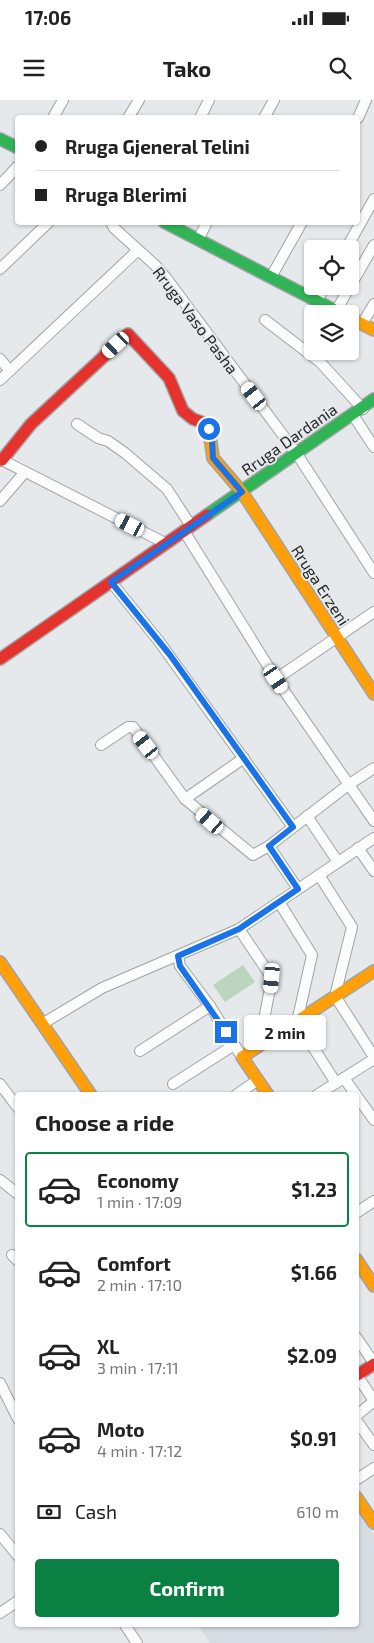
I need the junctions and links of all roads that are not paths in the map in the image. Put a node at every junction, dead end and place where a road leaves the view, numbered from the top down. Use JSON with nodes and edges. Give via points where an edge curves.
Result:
{"nodes":[{"id":1,"x":63,"y":100,"type":"edge"},
{"id":2,"x":139,"y":100,"type":"edge"},
{"id":3,"x":209,"y":100,"type":"edge"},
{"id":4,"x":274,"y":100,"type":"edge"},
{"id":5,"x":366,"y":100,"type":"edge"},
{"id":6,"x":55,"y":115,"type":"edge"},
{"id":7,"x":130,"y":115,"type":"edge"},
{"id":8,"x":202,"y":115,"type":"edge"},
{"id":9,"x":266,"y":115,"type":"edge"},
{"id":10,"x":359,"y":115,"type":"edge"},
{"id":11,"x":0,"y":139,"type":"edge"},
{"id":12,"x":15,"y":146,"type":"edge"},
{"id":13,"x":15,"y":169,"type":"edge"},
{"id":14,"x":0,"y":186,"type":"edge"},
{"id":15,"x":374,"y":199,"type":"edge"},
{"id":16,"x":360,"y":224,"type":"edge"},
{"id":17,"x":45,"y":225,"type":"edge"},
{"id":18,"x":114,"y":225,"type":"edge"},
{"id":19,"x":170,"y":225,"type":"edge"},
{"id":20,"x":206,"y":225,"type":"edge"},
{"id":21,"x":300,"y":225,"type":"edge"},
{"id":22,"x":359,"y":225,"type":"edge"},
{"id":23,"x":198,"y":240,"type":"junction"},
{"id":24,"x":351,"y":240,"type":"edge"},
{"id":25,"x":374,"y":245,"type":"edge"},
{"id":26,"x":137,"y":251,"type":"junction"},
{"id":27,"x":0,"y":269,"type":"edge"},
{"id":28,"x":271,"y":278,"type":"junction"},
{"id":29,"x":321,"y":295,"type":"edge"},
{"id":30,"x":317,"y":301,"type":"junction"},
{"id":31,"x":374,"y":304,"type":"edge"},
{"id":32,"x":325,"y":305,"type":"edge"},
{"id":33,"x":343,"y":305,"type":"edge"},
{"id":34,"x":265,"y":320,"type":"dead end"},
{"id":35,"x":359,"y":322,"type":"edge"},
{"id":36,"x":362,"y":324,"type":"junction"},
{"id":37,"x":374,"y":330,"type":"edge"},
{"id":38,"x":0,"y":359,"type":"edge"},
{"id":39,"x":10,"y":371,"type":"junction"},
{"id":40,"x":0,"y":380,"type":"edge"},
{"id":41,"x":374,"y":399,"type":"edge"},
{"id":42,"x":358,"y":412,"type":"junction"},
{"id":43,"x":77,"y":424,"type":"dead end"},
{"id":44,"x":374,"y":447,"type":"edge"},
{"id":45,"x":297,"y":454,"type":"junction"},
{"id":46,"x":1,"y":460,"type":"edge"},
{"id":47,"x":25,"y":472,"type":"junction"},
{"id":48,"x":242,"y":492,"type":"junction"},
{"id":49,"x":0,"y":501,"type":"edge"},
{"id":50,"x":188,"y":528,"type":"junction"},
{"id":51,"x":165,"y":543,"type":"junction"},
{"id":52,"x":374,"y":573,"type":"edge"},
{"id":53,"x":111,"y":582,"type":"junction"},
{"id":54,"x":374,"y":612,"type":"edge"},
{"id":55,"x":336,"y":638,"type":"junction"},
{"id":56,"x":1,"y":657,"type":"edge"},
{"id":57,"x":276,"y":679,"type":"junction"},
{"id":58,"x":374,"y":694,"type":"edge"},
{"id":59,"x":101,"y":745,"type":"dead end"},
{"id":60,"x":244,"y":758,"type":"junction"},
{"id":61,"x":374,"y":768,"type":"edge"},
{"id":62,"x":348,"y":785,"type":"junction"},
{"id":63,"x":185,"y":799,"type":"junction"},
{"id":64,"x":307,"y":816,"type":"junction"},
{"id":65,"x":374,"y":821,"type":"edge"},
{"id":66,"x":293,"y":827,"type":"junction"},
{"id":67,"x":374,"y":838,"type":"edge"},
{"id":68,"x":269,"y":846,"type":"junction"},
{"id":69,"x":358,"y":848,"type":"junction"},
{"id":70,"x":338,"y":862,"type":"junction"},
{"id":71,"x":374,"y":871,"type":"edge"},
{"id":72,"x":319,"y":875,"type":"junction"},
{"id":73,"x":298,"y":889,"type":"junction"},
{"id":74,"x":279,"y":902,"type":"junction"},
{"id":75,"x":239,"y":929,"type":"junction"},
{"id":76,"x":178,"y":956,"type":"junction"},
{"id":77,"x":0,"y":963,"type":"edge"},
{"id":78,"x":374,"y":971,"type":"edge"},
{"id":79,"x":335,"y":996,"type":"junction"},
{"id":80,"x":210,"y":1006,"type":"junction"},
{"id":81,"x":297,"y":1022,"type":"junction"},
{"id":82,"x":42,"y":1024,"type":"junction"},
{"id":83,"x":234,"y":1044,"type":"junction"},
{"id":84,"x":259,"y":1046,"type":"junction"},
{"id":85,"x":140,"y":1051,"type":"dead end"},
{"id":86,"x":242,"y":1057,"type":"junction"},
{"id":87,"x":374,"y":1058,"type":"edge"},
{"id":88,"x":258,"y":1080,"type":"junction"},
{"id":89,"x":340,"y":1081,"type":"junction"},
{"id":90,"x":0,"y":1084,"type":"edge"},
{"id":91,"x":173,"y":1084,"type":"dead end"},
{"id":92,"x":89,"y":1092,"type":"edge"},
{"id":93,"x":240,"y":1092,"type":"edge"},
{"id":94,"x":266,"y":1092,"type":"edge"},
{"id":95,"x":322,"y":1092,"type":"edge"},
{"id":96,"x":353,"y":1092,"type":"edge"},
{"id":97,"x":359,"y":1099,"type":"edge"},
{"id":98,"x":15,"y":1104,"type":"edge"},
{"id":99,"x":374,"y":1120,"type":"edge"},
{"id":100,"x":0,"y":1180,"type":"edge"},
{"id":101,"x":15,"y":1192,"type":"edge"},
{"id":102,"x":374,"y":1201,"type":"edge"},
{"id":103,"x":359,"y":1211,"type":"edge"},
{"id":104,"x":359,"y":1264,"type":"edge"},
{"id":105,"x":374,"y":1286,"type":"edge"},
{"id":106,"x":359,"y":1342,"type":"edge"},
{"id":107,"x":374,"y":1364,"type":"edge"},
{"id":108,"x":359,"y":1374,"type":"edge"},
{"id":109,"x":359,"y":1378,"type":"edge"},
{"id":110,"x":0,"y":1383,"type":"edge"},
{"id":111,"x":15,"y":1413,"type":"edge"},
{"id":112,"x":359,"y":1415,"type":"edge"},
{"id":113,"x":359,"y":1422,"type":"edge"},
{"id":114,"x":374,"y":1445,"type":"edge"},
{"id":115,"x":374,"y":1468,"type":"edge"},
{"id":116,"x":359,"y":1478,"type":"edge"},
{"id":117,"x":359,"y":1501,"type":"edge"},
{"id":118,"x":374,"y":1523,"type":"edge"},
{"id":119,"x":0,"y":1534,"type":"edge"},
{"id":120,"x":15,"y":1552,"type":"edge"},
{"id":121,"x":15,"y":1602,"type":"edge"},
{"id":122,"x":0,"y":1613,"type":"edge"},
{"id":123,"x":126,"y":1627,"type":"edge"},
{"id":124,"x":137,"y":1643,"type":"edge"}],
"edges":[{"from":1,"to":6,"type":"street"},
{"from":2,"to":7,"type":"street"},
{"from":3,"to":8,"type":"street"},
{"from":4,"to":9,"type":"street"},
{"from":5,"to":10,"type":"street"},
{"from":11,"to":12,"type":"street"},
{"from":13,"to":14,"type":"street"},
{"from":15,"to":16,"type":"street"},
{"from":17,"to":27,"type":"street"},
{"from":18,"to":26,"type":"street","name":"Rruga Vaso Pasha"},
{"from":19,"to":23,"type":"street"},
{"from":20,"to":23,"type":"street"},
{"from":21,"to":28,"type":"street"},
{"from":22,"to":24,"type":"street"},
{"from":23,"to":28,"type":"street"},
{"from":25,"to":33,"type":"street"},
{"from":26,"to":39,"type":"street"},
{"from":26,"to":45,"type":"street","name":"Rruga Vaso Pasha","via":[[155,264],[167,279]]},
{"from":28,"to":30,"type":"street"},
{"from":29,"to":30,"type":"street"},
{"from":30,"to":32,"type":"street"},
{"from":31,"to":36,"type":"street"},
{"from":34,"to":42,"type":"street","via":[[320,362]]},
{"from":35,"to":36,"type":"street"},
{"from":36,"to":37,"type":"street"},
{"from":38,"to":39,"type":"street"},
{"from":39,"to":40,"type":"street"},
{"from":41,"to":42,"type":"street","name":"Rruga Dardania"},
{"from":42,"to":44,"type":"street"},
{"from":42,"to":45,"type":"street","name":"Rruga Dardania"},
{"from":43,"to":50,"type":"street","via":[[125,453],[167,489]]},
{"from":45,"to":48,"type":"street","name":"Rruga Dardania"},
{"from":45,"to":52,"type":"street","name":"Rruga Vaso Pasha"},
{"from":46,"to":47,"type":"street"},
{"from":46,"to":48,"type":"street","name":"Rruga Erzeni","via":[[31,424],[128,334],[169,378],[183,411],[204,423],[212,439],[213,458]]},
{"from":47,"to":49,"type":"street"},
{"from":47,"to":51,"type":"street"},
{"from":48,"to":50,"type":"street","name":"Rruga Dardania"},
{"from":48,"to":55,"type":"street","name":"Rruga Erzeni"},
{"from":50,"to":51,"type":"street","name":"Rruga Dardania"},
{"from":50,"to":57,"type":"street"},
{"from":51,"to":53,"type":"street","name":"Rruga Dardania"},
{"from":53,"to":56,"type":"street","name":"Rruga Dardania"},
{"from":53,"to":60,"type":"street","via":[[158,640]]},
{"from":54,"to":55,"type":"street"},
{"from":55,"to":57,"type":"street"},
{"from":55,"to":58,"type":"street","name":"Rruga Erzeni"},
{"from":57,"to":62,"type":"street"},
{"from":59,"to":63,"type":"street","via":[[133,727]]},
{"from":60,"to":63,"type":"street"},
{"from":60,"to":66,"type":"street"},
{"from":61,"to":62,"type":"street"},
{"from":62,"to":64,"type":"street"},
{"from":62,"to":65,"type":"street"},
{"from":63,"to":68,"type":"street","via":[[249,854],[257,854]]},
{"from":64,"to":66,"type":"street"},
{"from":64,"to":70,"type":"street"},
{"from":66,"to":68,"type":"street"},
{"from":67,"to":69,"type":"street"},
{"from":68,"to":73,"type":"street"},
{"from":69,"to":70,"type":"street"},
{"from":69,"to":71,"type":"street"},
{"from":70,"to":72,"type":"street"},
{"from":72,"to":73,"type":"street"},
{"from":72,"to":79,"type":"street","via":[[352,928]]},
{"from":73,"to":74,"type":"street"},
{"from":74,"to":75,"type":"street"},
{"from":74,"to":81,"type":"street","via":[[312,955]]},
{"from":75,"to":76,"type":"street"},
{"from":75,"to":84,"type":"street","via":[[272,978]]},
{"from":76,"to":80,"type":"street","via":[[180,966]]},
{"from":76,"to":82,"type":"street","via":[[102,988]]},
{"from":77,"to":82,"type":"street"},
{"from":78,"to":79,"type":"street"},
{"from":79,"to":81,"type":"street"},
{"from":79,"to":87,"type":"street"},
{"from":80,"to":83,"type":"street"},
{"from":80,"to":85,"type":"street"},
{"from":81,"to":84,"type":"street"},
{"from":81,"to":89,"type":"street"},
{"from":82,"to":92,"type":"street"},
{"from":83,"to":86,"type":"street"},
{"from":83,"to":91,"type":"street"},
{"from":84,"to":86,"type":"street"},
{"from":86,"to":88,"type":"street"},
{"from":87,"to":89,"type":"street"},
{"from":88,"to":93,"type":"street"},
{"from":88,"to":94,"type":"street"},
{"from":89,"to":95,"type":"street"},
{"from":89,"to":96,"type":"street"},
{"from":90,"to":98,"type":"street"},
{"from":97,"to":99,"type":"street"},
{"from":100,"to":101,"type":"street"},
{"from":102,"to":103,"type":"street"},
{"from":104,"to":105,"type":"street"},
{"from":106,"to":107,"type":"street"},
{"from":107,"to":108,"type":"street"},
{"from":109,"to":112,"type":"street","via":[[374,1401]]},
{"from":110,"to":111,"type":"street"},
{"from":113,"to":114,"type":"street"},
{"from":115,"to":116,"type":"street"},
{"from":117,"to":118,"type":"street"},
{"from":119,"to":120,"type":"street"},
{"from":121,"to":122,"type":"street"},
{"from":123,"to":124,"type":"street"}]}
